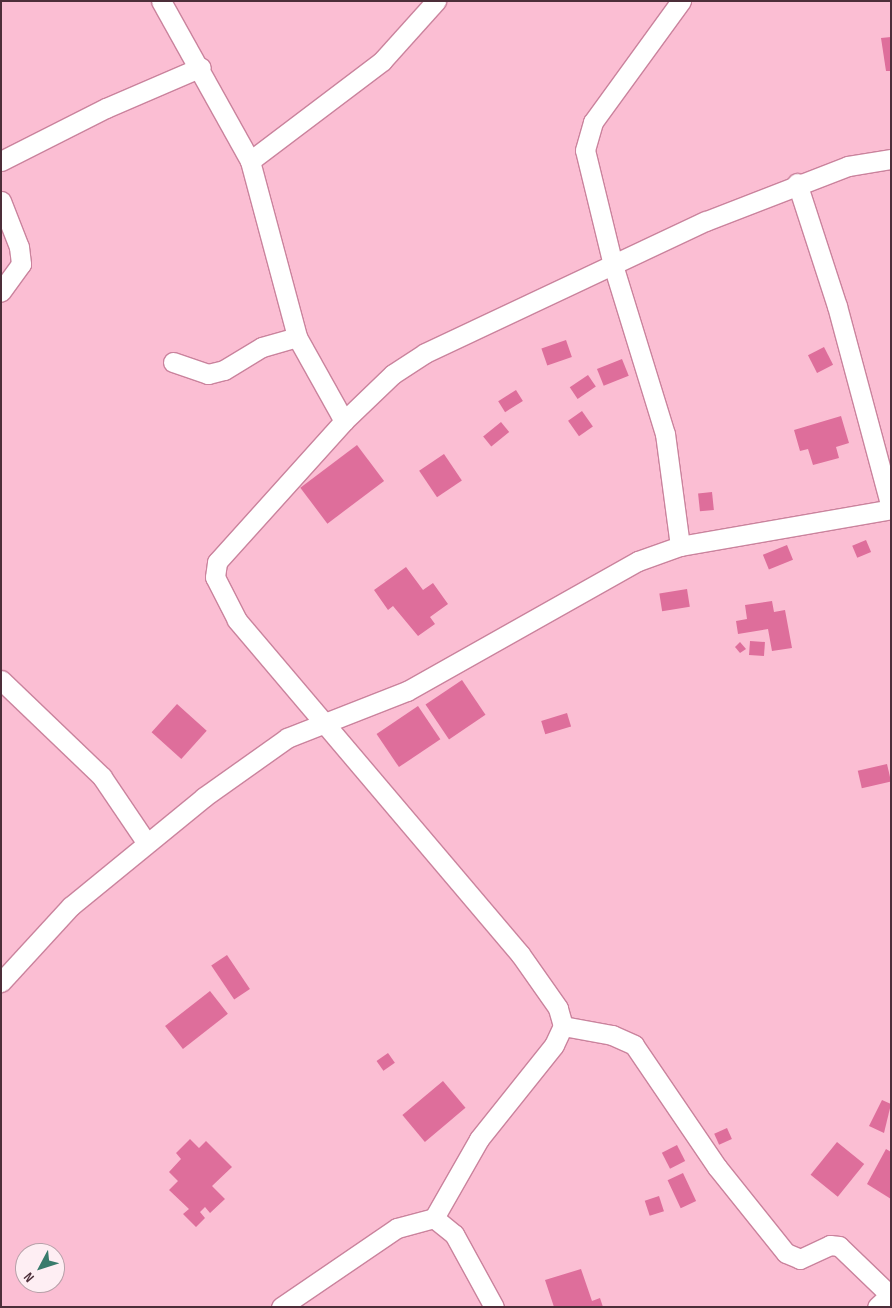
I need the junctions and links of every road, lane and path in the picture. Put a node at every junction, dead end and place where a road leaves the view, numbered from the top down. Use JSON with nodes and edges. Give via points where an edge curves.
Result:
{"nodes":[{"id":1,"x":162,"y":1,"type":"edge"},
{"id":2,"x":436,"y":1,"type":"edge"},
{"id":3,"x":681,"y":1,"type":"edge"},
{"id":4,"x":201,"y":67,"type":"junction"},
{"id":5,"x":891,"y":159,"type":"edge"},
{"id":6,"x":1,"y":161,"type":"edge"},
{"id":7,"x":250,"y":161,"type":"junction"},
{"id":8,"x":797,"y":183,"type":"junction"},
{"id":9,"x":1,"y":201,"type":"edge"},
{"id":10,"x":613,"y":265,"type":"junction"},
{"id":11,"x":1,"y":292,"type":"edge"},
{"id":12,"x":297,"y":337,"type":"junction"},
{"id":13,"x":173,"y":362,"type":"dead end"},
{"id":14,"x":344,"y":421,"type":"junction"},
{"id":15,"x":891,"y":508,"type":"edge"},
{"id":16,"x":680,"y":546,"type":"junction"},
{"id":17,"x":1,"y":680,"type":"edge"},
{"id":18,"x":322,"y":722,"type":"junction"},
{"id":19,"x":146,"y":842,"type":"junction"},
{"id":20,"x":1,"y":982,"type":"edge"},
{"id":21,"x":563,"y":1026,"type":"junction"},
{"id":22,"x":434,"y":1218,"type":"junction"},
{"id":23,"x":891,"y":1294,"type":"edge"},
{"id":24,"x":281,"y":1307,"type":"edge"},
{"id":25,"x":494,"y":1307,"type":"edge"},
{"id":26,"x":877,"y":1307,"type":"edge"}],
"edges":[{"from":1,"to":4,"type":"street"},
{"from":2,"to":7,"type":"street","via":[[382,60]]},
{"from":3,"to":10,"type":"street","via":[[585,137]]},
{"from":4,"to":6,"type":"street","via":[[98,111]]},
{"from":4,"to":7,"type":"street"},
{"from":5,"to":8,"type":"street","via":[[848,166]]},
{"from":7,"to":12,"type":"street"},
{"from":8,"to":10,"type":"street"},
{"from":8,"to":15,"type":"street","via":[[837,306]]},
{"from":9,"to":11,"type":"street","via":[[21,264]]},
{"from":10,"to":14,"type":"street","via":[[425,353],[393,374]]},
{"from":10,"to":16,"type":"street","via":[[665,434]]},
{"from":12,"to":13,"type":"street","via":[[262,347],[224,370],[208,374]]},
{"from":12,"to":14,"type":"street"},
{"from":14,"to":18,"type":"street","via":[[233,541],[217,562],[215,578],[237,620]]},
{"from":15,"to":16,"type":"street"},
{"from":16,"to":18,"type":"street","via":[[638,561],[407,691]]},
{"from":17,"to":19,"type":"street","via":[[102,777]]},
{"from":18,"to":19,"type":"street","via":[[254,758]]},
{"from":18,"to":21,"type":"street","via":[[520,954],[558,1008]]},
{"from":19,"to":20,"type":"street","via":[[71,906]]},
{"from":21,"to":22,"type":"street","via":[[554,1045],[479,1139]]},
{"from":21,"to":23,"type":"street","via":[[612,1035],[634,1044],[717,1168],[786,1253],[800,1258],[830,1245],[839,1246]]},
{"from":22,"to":24,"type":"street","via":[[397,1228]]},
{"from":22,"to":25,"type":"street","via":[[454,1234]]},
{"from":23,"to":26,"type":"street"}]}
